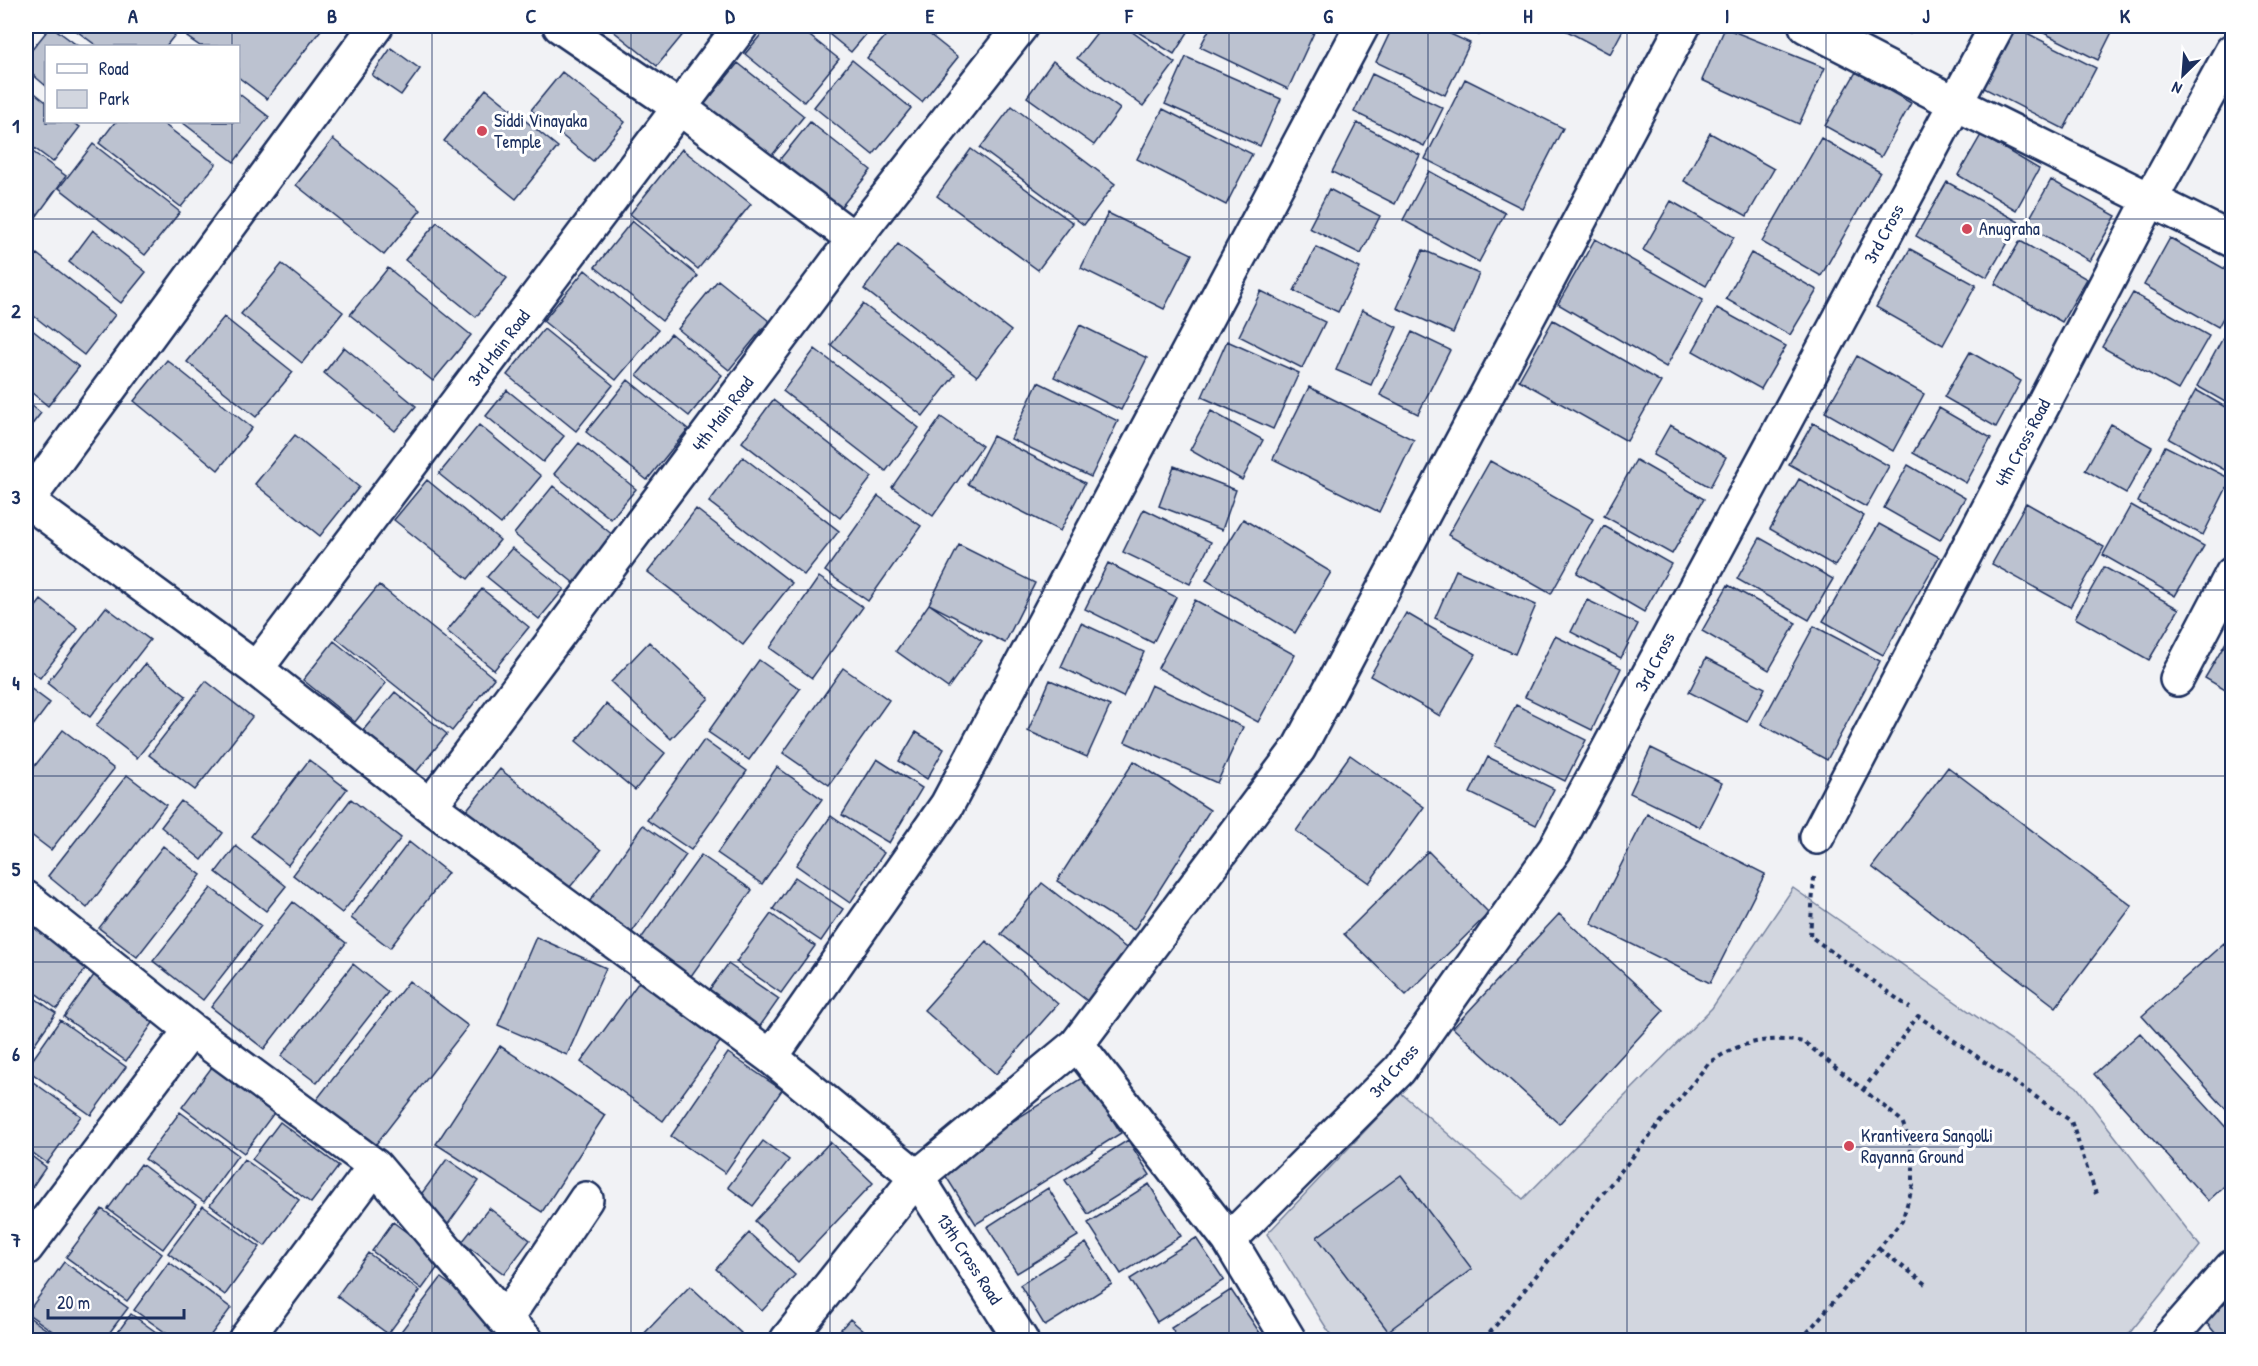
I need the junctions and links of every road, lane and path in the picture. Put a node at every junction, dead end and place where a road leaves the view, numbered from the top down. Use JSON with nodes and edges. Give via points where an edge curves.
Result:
{"nodes":[{"id":1,"x":376,"y":26,"type":"edge"},
{"id":2,"x":560,"y":26,"type":"edge"},
{"id":3,"x":741,"y":26,"type":"edge"},
{"id":4,"x":1021,"y":26,"type":"edge"},
{"id":5,"x":1362,"y":26,"type":"edge"},
{"id":6,"x":1683,"y":26,"type":"edge"},
{"id":7,"x":1806,"y":26,"type":"edge"},
{"id":8,"x":1997,"y":26,"type":"edge"},
{"id":9,"x":2232,"y":51,"type":"edge"},
{"id":10,"x":1954,"y":103,"type":"junction"},
{"id":11,"x":680,"y":108,"type":"junction"},
{"id":12,"x":2150,"y":200,"type":"junction"},
{"id":13,"x":854,"y":239,"type":"junction"},
{"id":14,"x":2232,"y":240,"type":"edge"},
{"id":15,"x":26,"y":501,"type":"edge"},
{"id":16,"x":2232,"y":574,"type":"edge"},
{"id":17,"x":256,"y":669,"type":"junction"},
{"id":18,"x":2177,"y":679,"type":"dead end"},
{"id":19,"x":430,"y":806,"type":"junction"},
{"id":20,"x":1817,"y":837,"type":"joint"},
{"id":21,"x":26,"y":898,"type":"edge"},
{"id":22,"x":1910,"y":1008,"type":"dead end"},
{"id":23,"x":191,"y":1030,"type":"junction"},
{"id":24,"x":1077,"y":1044,"type":"junction"},
{"id":25,"x":771,"y":1057,"type":"junction"},
{"id":26,"x":1863,"y":1090,"type":"junction"},
{"id":27,"x":375,"y":1166,"type":"junction"},
{"id":28,"x":917,"y":1177,"type":"junction"},
{"id":29,"x":2096,"y":1194,"type":"dead end"},
{"id":30,"x":586,"y":1199,"type":"dead end"},
{"id":31,"x":1229,"y":1240,"type":"junction"},
{"id":32,"x":26,"y":1248,"type":"edge"},
{"id":33,"x":1879,"y":1249,"type":"junction"},
{"id":34,"x":2232,"y":1267,"type":"edge"},
{"id":35,"x":1929,"y":1286,"type":"dead end"},
{"id":36,"x":515,"y":1330,"type":"edge"},
{"id":37,"x":2184,"y":1334,"type":"edge"},
{"id":38,"x":245,"y":1341,"type":"edge"},
{"id":39,"x":787,"y":1341,"type":"edge"},
{"id":40,"x":1021,"y":1341,"type":"edge"},
{"id":41,"x":1289,"y":1341,"type":"edge"},
{"id":42,"x":1484,"y":1341,"type":"edge"},
{"id":43,"x":1801,"y":1341,"type":"edge"}],
"edges":[{"from":1,"to":15,"type":"street"},
{"from":2,"to":11,"type":"street"},
{"from":3,"to":11,"type":"street","name":"3rd Main Road"},
{"from":4,"to":13,"type":"street","name":"4th Main Road"},
{"from":5,"to":25,"type":"street","via":[[947,805]]},
{"from":6,"to":24,"type":"street","via":[[1299,748]]},
{"from":7,"to":10,"type":"street"},
{"from":8,"to":10,"type":"street","name":"3rd Cross"},
{"from":9,"to":12,"type":"street","name":"4th Cross Road"},
{"from":10,"to":12,"type":"street"},
{"from":10,"to":31,"type":"street","name":"3rd Cross","via":[[1555,849],[1399,1070]]},
{"from":11,"to":13,"type":"street"},
{"from":11,"to":17,"type":"street","name":"3rd Main Road"},
{"from":12,"to":14,"type":"street"},
{"from":12,"to":20,"type":"street","name":"4th Cross Road"},
{"from":13,"to":19,"type":"street","name":"4th Main Road"},
{"from":15,"to":17,"type":"street","name":"13th Cross Road"},
{"from":16,"to":18,"type":"street"},
{"from":17,"to":19,"type":"street","name":"13th Cross Road"},
{"from":19,"to":25,"type":"street","name":"13th Cross Road"},
{"from":20,"to":22,"type":"path","via":[[1810,936]]},
{"from":21,"to":23,"type":"street"},
{"from":23,"to":27,"type":"street"},
{"from":23,"to":32,"type":"street"},
{"from":24,"to":28,"type":"street"},
{"from":24,"to":31,"type":"street"},
{"from":25,"to":28,"type":"street","name":"13th Cross Road"},
{"from":26,"to":29,"type":"path","via":[[1918,1016],[2071,1121]]},
{"from":26,"to":33,"type":"path","via":[[1902,1121],[1913,1166],[1913,1185],[1902,1221]]},
{"from":26,"to":42,"type":"path","via":[[1804,1042],[1766,1039],[1725,1052],[1708,1064]]},
{"from":27,"to":36,"type":"street"},
{"from":27,"to":38,"type":"street"},
{"from":28,"to":39,"type":"street"},
{"from":28,"to":40,"type":"street","name":"13th Cross Road"},
{"from":30,"to":36,"type":"street"},
{"from":31,"to":41,"type":"street"},
{"from":33,"to":35,"type":"path"},
{"from":33,"to":43,"type":"path"},
{"from":34,"to":37,"type":"street"}]}
